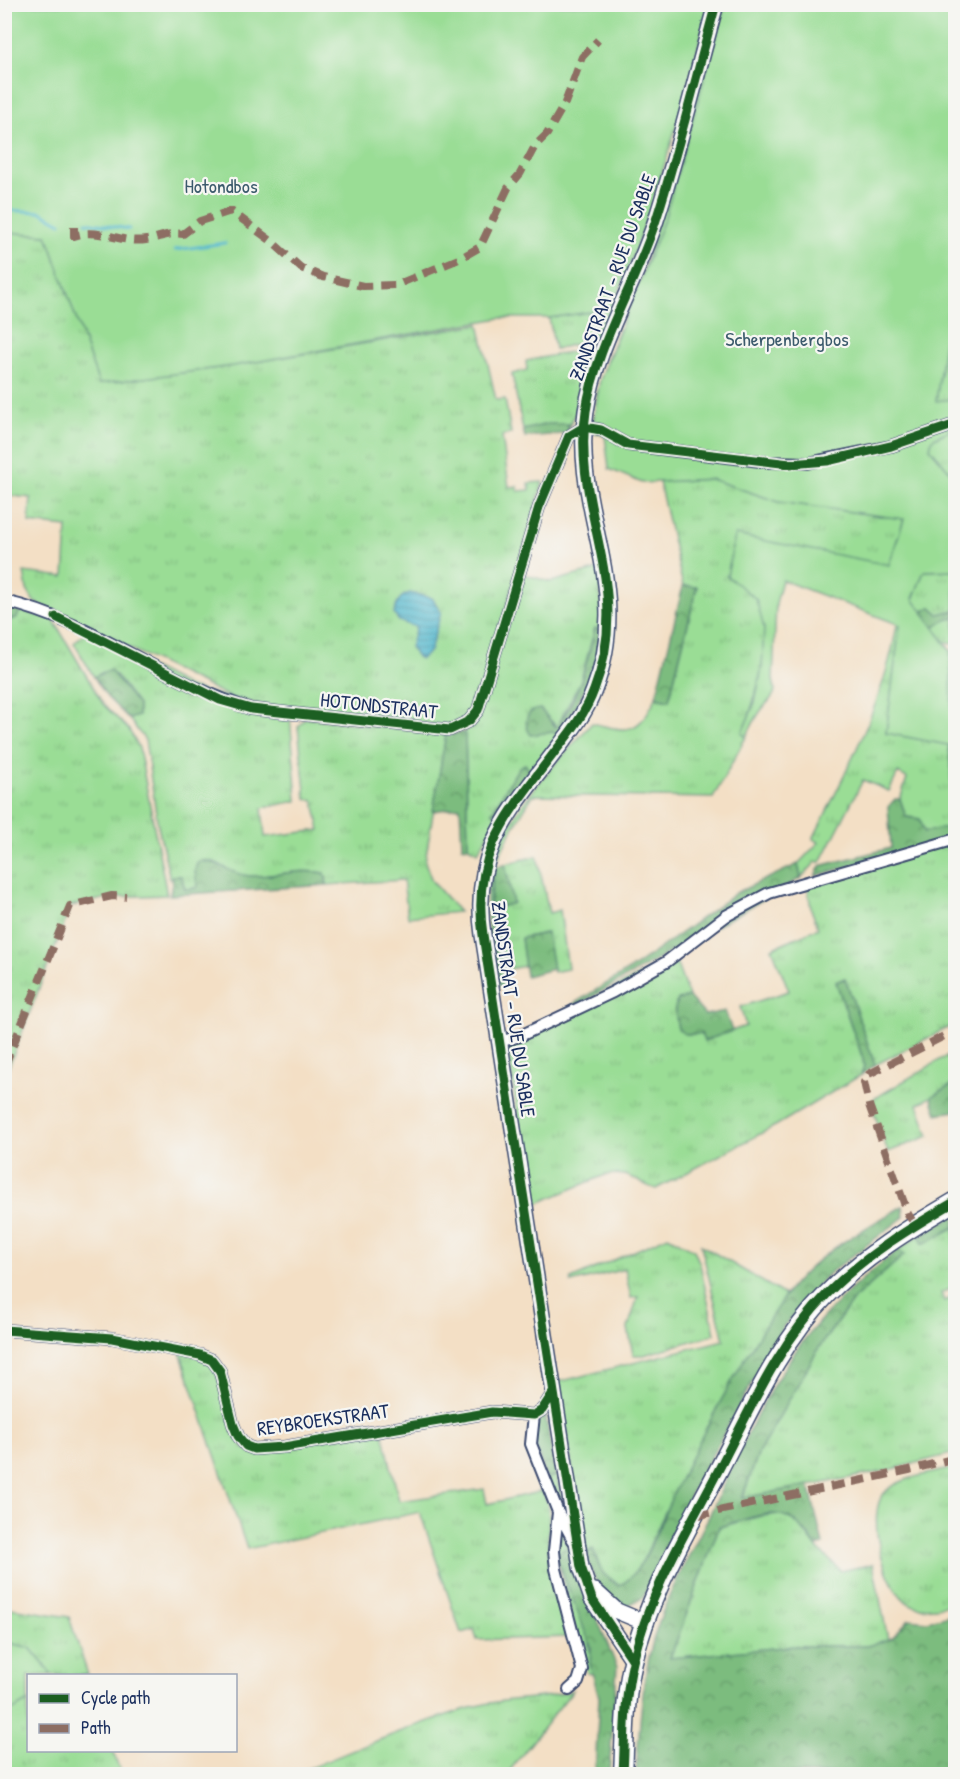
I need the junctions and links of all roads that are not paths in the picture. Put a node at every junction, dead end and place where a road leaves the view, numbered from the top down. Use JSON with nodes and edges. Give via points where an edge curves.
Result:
{"nodes":[{"id":1,"x":716,"y":4,"type":"edge"},
{"id":2,"x":956,"y":424,"type":"edge"},
{"id":3,"x":589,"y":428,"type":"junction"},
{"id":4,"x":4,"y":601,"type":"edge"},
{"id":5,"x":956,"y":839,"type":"edge"},
{"id":6,"x":499,"y":1042,"type":"junction"},
{"id":7,"x":956,"y":1201,"type":"edge"},
{"id":8,"x":4,"y":1330,"type":"edge"},
{"id":9,"x":553,"y":1393,"type":"junction"},
{"id":10,"x":534,"y":1415,"type":"junction"},
{"id":11,"x":558,"y":1512,"type":"junction"},
{"id":12,"x":578,"y":1549,"type":"junction"},
{"id":13,"x":646,"y":1623,"type":"junction"},
{"id":14,"x":633,"y":1660,"type":"junction"},
{"id":15,"x":569,"y":1690,"type":"dead end"},
{"id":16,"x":623,"y":1774,"type":"edge"}],
"edges":[{"from":1,"to":3,"type":"main road","name":"ZANDSTRAAT - RUE DU SABLE","via":[[656,220],[591,386]]},
{"from":2,"to":3,"type":"street","via":[[891,446],[827,461],[790,464],[628,445]]},
{"from":3,"to":4,"type":"street","name":"HOTONDSTRAAT","via":[[569,436],[538,507],[485,693],[478,710],[459,727],[437,731],[251,709],[220,700],[56,617]]},
{"from":3,"to":6,"type":"main road","name":"ZANDSTRAAT - RUE DU SABLE","via":[[587,474],[607,579],[608,640],[597,683],[584,712],[517,802],[486,857],[481,883],[481,924]]},
{"from":5,"to":6,"type":"street","via":[[769,892],[726,916],[666,962],[613,992]]},
{"from":6,"to":9,"type":"main road","name":"ZANDSTRAAT - RUE DU SABLE"},
{"from":7,"to":13,"type":"main road","via":[[915,1225],[847,1275],[792,1337],[775,1362],[689,1527]]},
{"from":8,"to":10,"type":"street","name":"REYBROEKSTRAAT","via":[[133,1341],[205,1357],[220,1371],[238,1436],[254,1449],[492,1412]]},
{"from":9,"to":10,"type":"street"},
{"from":9,"to":12,"type":"main road","name":"ZANDSTRAAT - RUE DU SABLE"},
{"from":10,"to":11,"type":"street","via":[[531,1444]]},
{"from":11,"to":12,"type":"street"},
{"from":11,"to":15,"type":"street","via":[[556,1569],[582,1669],[579,1682]]},
{"from":12,"to":13,"type":"main road","name":"ZANDSTRAAT - RUE DU SABLE","via":[[599,1596],[628,1618]]},
{"from":12,"to":14,"type":"main road","name":"ZANDSTRAAT - RUE DU SABLE","via":[[592,1599]]},
{"from":13,"to":14,"type":"main road"},
{"from":14,"to":16,"type":"main road","via":[[626,1700]]}]}
